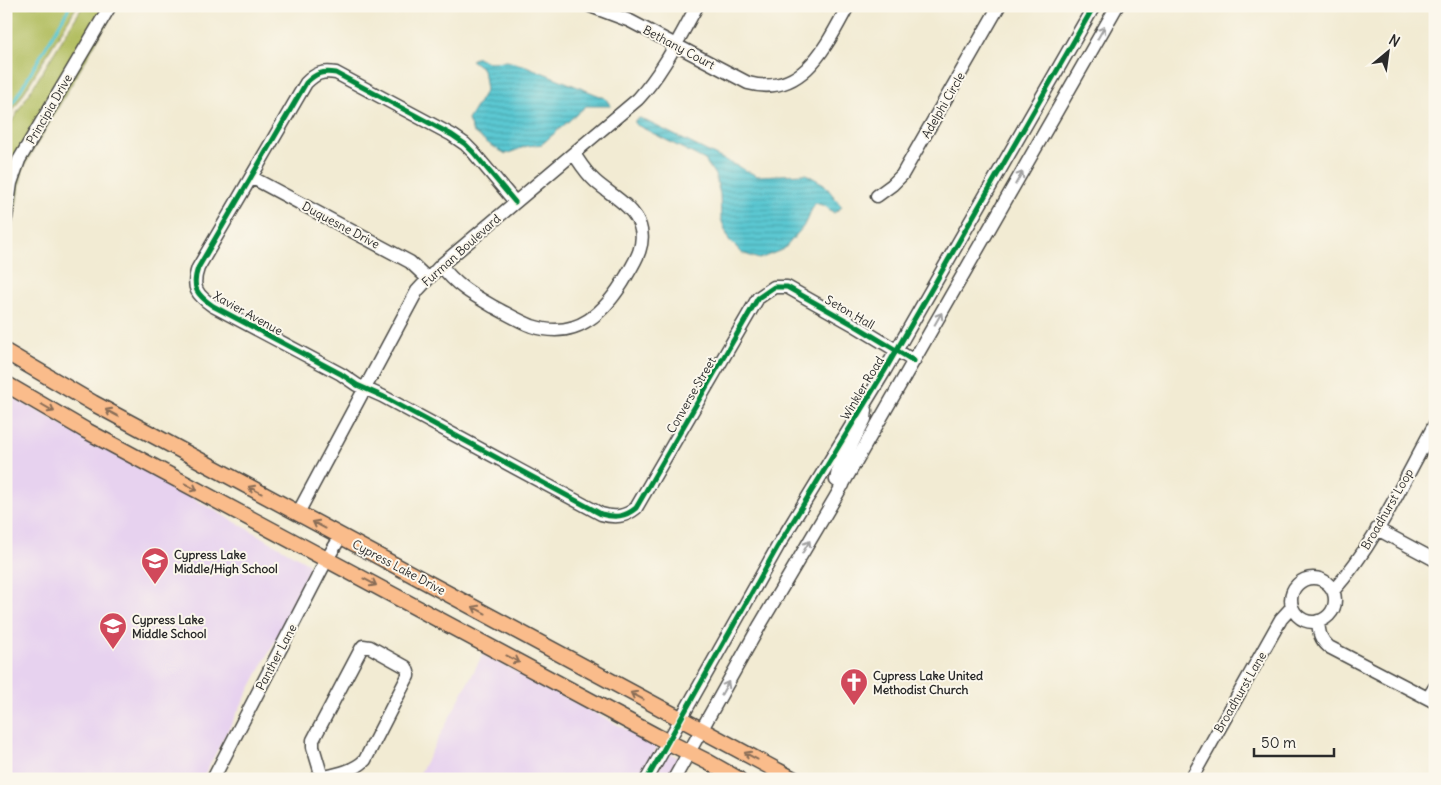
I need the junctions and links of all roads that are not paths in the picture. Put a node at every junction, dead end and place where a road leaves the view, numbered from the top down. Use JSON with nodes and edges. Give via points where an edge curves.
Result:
{"nodes":[{"id":1,"x":110,"y":6,"type":"edge"},
{"id":2,"x":590,"y":6,"type":"edge"},
{"id":3,"x":697,"y":6,"type":"edge"},
{"id":4,"x":848,"y":6,"type":"edge"},
{"id":5,"x":999,"y":6,"type":"edge"},
{"id":6,"x":1094,"y":6,"type":"edge"},
{"id":7,"x":1117,"y":6,"type":"edge"},
{"id":8,"x":675,"y":44,"type":"junction"},
{"id":9,"x":574,"y":154,"type":"junction"},
{"id":10,"x":250,"y":177,"type":"junction"},
{"id":11,"x":877,"y":196,"type":"dead end"},
{"id":12,"x":515,"y":202,"type":"junction"},
{"id":13,"x":6,"y":218,"type":"edge"},
{"id":14,"x":441,"y":265,"type":"junction"},
{"id":15,"x":427,"y":278,"type":"junction"},
{"id":16,"x":774,"y":287,"type":"joint"},
{"id":17,"x":897,"y":350,"type":"junction"},
{"id":18,"x":6,"y":352,"type":"edge"},
{"id":19,"x":914,"y":361,"type":"junction"},
{"id":20,"x":6,"y":384,"type":"edge"},
{"id":21,"x":364,"y":388,"type":"junction"},
{"id":22,"x":871,"y":394,"type":"junction"},
{"id":23,"x":1435,"y":424,"type":"edge"},
{"id":24,"x":843,"y":486,"type":"junction"},
{"id":25,"x":298,"y":513,"type":"junction"},
{"id":26,"x":627,"y":515,"type":"joint"},
{"id":27,"x":1377,"y":528,"type":"junction"},
{"id":28,"x":341,"y":536,"type":"junction"},
{"id":29,"x":327,"y":560,"type":"junction"},
{"id":30,"x":1435,"y":560,"type":"edge"},
{"id":31,"x":1333,"y":591,"type":"junction"},
{"id":32,"x":1292,"y":607,"type":"junction"},
{"id":33,"x":1318,"y":621,"type":"junction"},
{"id":34,"x":1433,"y":696,"type":"edge"},
{"id":35,"x":680,"y":719,"type":"junction"},
{"id":36,"x":701,"y":730,"type":"junction"},
{"id":37,"x":667,"y":742,"type":"junction"},
{"id":38,"x":689,"y":753,"type":"junction"},
{"id":39,"x":319,"y":778,"type":"edge"},
{"id":40,"x":213,"y":779,"type":"edge"},
{"id":41,"x":647,"y":779,"type":"edge"},
{"id":42,"x":674,"y":779,"type":"edge"},
{"id":43,"x":738,"y":779,"type":"edge"},
{"id":44,"x":794,"y":779,"type":"edge"},
{"id":45,"x":1191,"y":779,"type":"edge"}],
"edges":[{"from":1,"to":13,"type":"street","name":"Principia Drive","via":[[19,160],[11,183]]},
{"from":2,"to":8,"type":"street","name":"Bethany Court","via":[[630,21]]},
{"from":3,"to":8,"type":"street","name":"Furman Boulevard"},
{"from":4,"to":8,"type":"street","name":"Bethany Court","via":[[805,72],[784,84],[767,87],[748,83]]},
{"from":5,"to":11,"type":"street","name":"Adelphi Circle","via":[[902,174]]},
{"from":6,"to":17,"type":"street","name":"Winkler Road"},
{"from":19,"to":7,"type":"street","one_way":true},
{"from":8,"to":9,"type":"street","name":"Furman Boulevard","via":[[638,99]]},
{"from":9,"to":12,"type":"street","name":"Furman Boulevard"},
{"from":9,"to":14,"type":"street","via":[[594,180],[634,214],[643,236],[636,259],[603,310],[571,327],[533,326],[467,292],[448,276]]},
{"from":10,"to":12,"type":"street","name":"Xavier Avenue","via":[[306,83],[314,74],[325,71],[336,73],[452,135],[474,152]]},
{"from":10,"to":15,"type":"street","name":"Duquesne Drive","via":[[410,262]]},
{"from":10,"to":21,"type":"street","name":"Xavier Avenue","via":[[198,268],[194,279],[196,290],[213,306]]},
{"from":12,"to":14,"type":"street","name":"Furman Boulevard"},
{"from":14,"to":15,"type":"street","name":"Furman Boulevard"},
{"from":15,"to":21,"type":"street","name":"Furman Boulevard","via":[[417,290]]},
{"from":16,"to":17,"type":"street","name":"Seton Hall","via":[[787,287]]},
{"from":16,"to":26,"type":"street","name":"Converse Street","via":[[758,298],[643,498]]},
{"from":17,"to":19,"type":"street","name":"Seton Hall"},
{"from":17,"to":22,"type":"street","name":"Winkler Road"},
{"from":25,"to":18,"type":"main road","name":"Cypress Lake Drive","one_way":true,"via":[[93,403]]},
{"from":19,"to":24,"type":"street"},
{"from":20,"to":29,"type":"main road","one_way":true},
{"from":21,"to":25,"type":"street","name":"Furman Boulevard"},
{"from":21,"to":26,"type":"street","name":"Xavier Avenue","via":[[601,514],[612,517]]},
{"from":22,"to":24,"type":"street","via":[[865,418],[838,471],[836,480]]},
{"from":22,"to":35,"type":"street","name":"Winkler Road","via":[[778,546]]},
{"from":23,"to":27,"type":"street","name":"Broadhurst Loop"},
{"from":36,"to":24,"type":"street","one_way":true},
{"from":28,"to":25,"type":"main road","name":"Cypress Lake Drive","one_way":true},
{"from":27,"to":30,"type":"street"},
{"from":27,"to":31,"type":"street","name":"Broadhurst Loop","via":[[1350,572]]},
{"from":28,"to":29,"type":"street","name":"Panther Lane"},
{"from":35,"to":28,"type":"main road","name":"Cypress Lake Drive","one_way":true},
{"from":29,"to":37,"type":"main road","one_way":true},
{"from":29,"to":40,"type":"street","name":"Panther Lane"},
{"from":31,"to":32,"type":"street","via":[[1323,580],[1308,578],[1292,593]]},
{"from":31,"to":33,"type":"street","via":[[1335,598],[1331,613]]},
{"from":32,"to":33,"type":"street","via":[[1302,619]]},
{"from":32,"to":45,"type":"street","name":"Broadhurst Lane","via":[[1281,619]]},
{"from":33,"to":34,"type":"street","via":[[1319,635],[1329,647]]},
{"from":35,"to":36,"type":"main road","name":"Cypress Lake Drive"},
{"from":35,"to":37,"type":"street","name":"Winkler Road"},
{"from":36,"to":38,"type":"street"},
{"from":44,"to":36,"type":"main road","name":"Cypress Lake Drive","one_way":true},
{"from":37,"to":38,"type":"main road"},
{"from":37,"to":41,"type":"street","name":"Winkler Road"},
{"from":38,"to":42,"type":"street"},
{"from":38,"to":43,"type":"main road"},
{"from":39,"to":39,"type":"street","via":[[352,769],[365,760],[408,674],[406,667],[363,646],[313,740]]}]}
